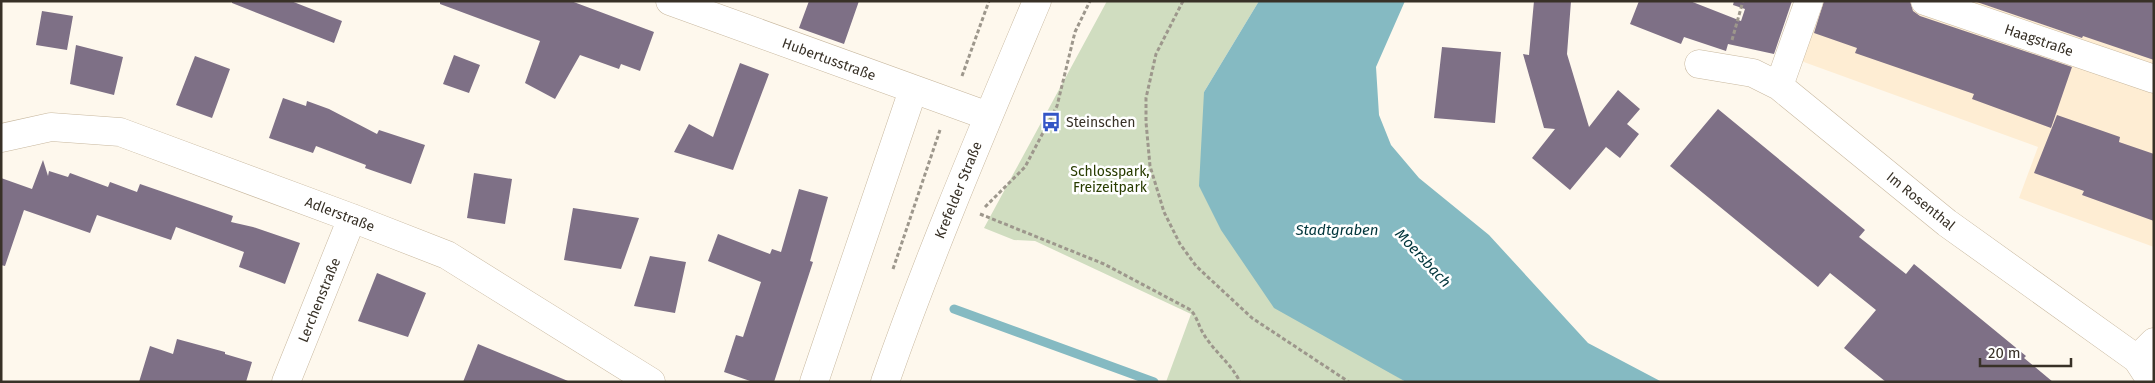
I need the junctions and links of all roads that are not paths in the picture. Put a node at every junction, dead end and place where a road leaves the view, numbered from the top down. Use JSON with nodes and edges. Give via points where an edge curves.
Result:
{"nodes":[{"id":1,"x":670,"y":1,"type":"edge"},
{"id":2,"x":1037,"y":1,"type":"edge"},
{"id":3,"x":1809,"y":1,"type":"edge"},
{"id":4,"x":1924,"y":1,"type":"edge"},
{"id":5,"x":1699,"y":64,"type":"dead end"},
{"id":6,"x":2154,"y":79,"type":"edge"},
{"id":7,"x":1779,"y":86,"type":"junction"},
{"id":8,"x":913,"y":90,"type":"junction"},
{"id":9,"x":988,"y":116,"type":"junction"},
{"id":10,"x":1,"y":138,"type":"edge"},
{"id":11,"x":352,"y":218,"type":"junction"},
{"id":12,"x":2145,"y":350,"type":"edge"},
{"id":13,"x":286,"y":382,"type":"edge"},
{"id":14,"x":650,"y":382,"type":"edge"},
{"id":15,"x":814,"y":382,"type":"edge"},
{"id":16,"x":885,"y":382,"type":"edge"},
{"id":17,"x":2152,"y":382,"type":"edge"}],
"edges":[{"from":1,"to":8,"type":"street","name":"Hubertusstraße"},
{"from":2,"to":9,"type":"street","name":"Krefelder Straße"},
{"from":3,"to":7,"type":"street"},
{"from":4,"to":6,"type":"street","name":"Haagstraße"},
{"from":5,"to":7,"type":"street","name":"Im Rosenthal","via":[[1753,73]]},
{"from":7,"to":12,"type":"street","name":"Im Rosenthal","via":[[1947,222]]},
{"from":8,"to":9,"type":"street","name":"Hubertusstraße"},
{"from":8,"to":15,"type":"street"},
{"from":9,"to":16,"type":"street","name":"Krefelder Straße"},
{"from":10,"to":11,"type":"street","name":"Adlerstraße","via":[[51,127],[120,132]]},
{"from":11,"to":13,"type":"street","name":"Lerchenstraße"},
{"from":11,"to":14,"type":"street","name":"Adlerstraße","via":[[447,254]]},
{"from":12,"to":17,"type":"street","name":"Im Rosenthal"}]}
